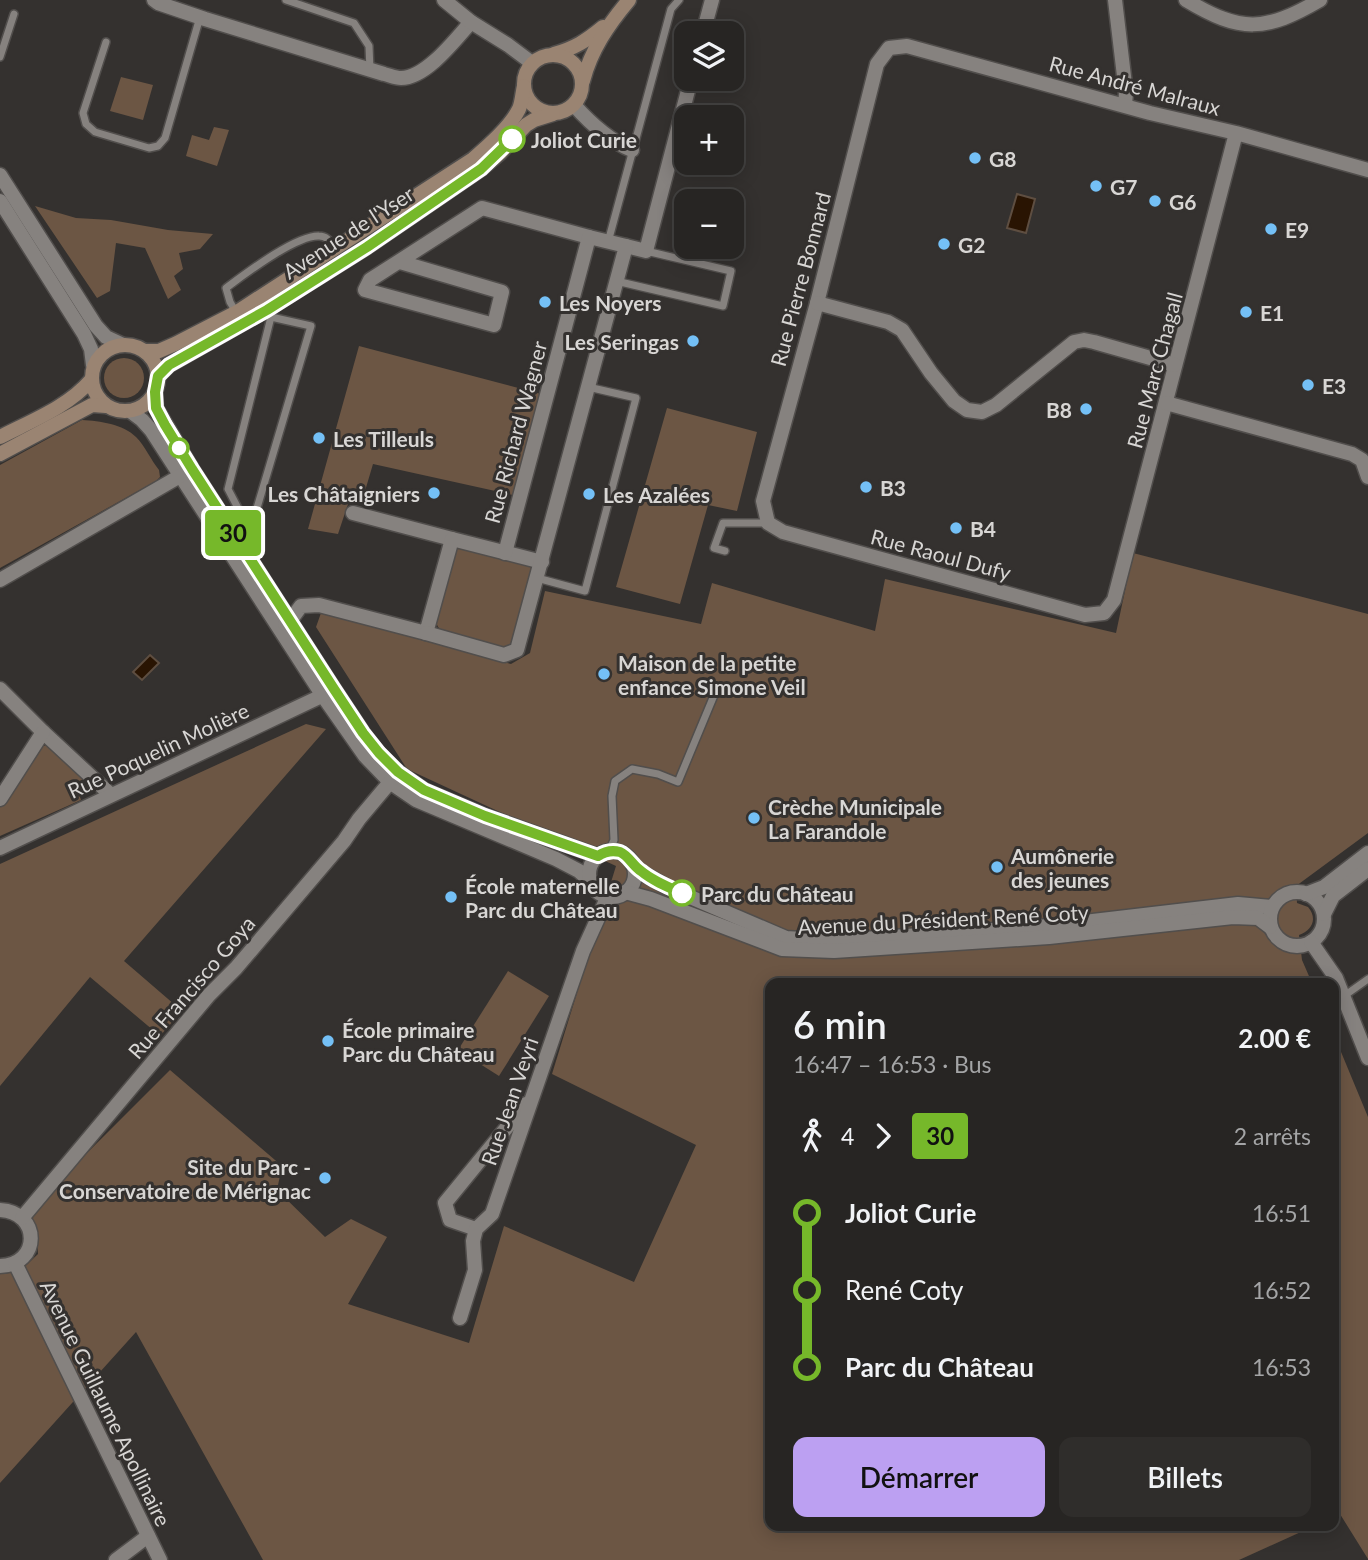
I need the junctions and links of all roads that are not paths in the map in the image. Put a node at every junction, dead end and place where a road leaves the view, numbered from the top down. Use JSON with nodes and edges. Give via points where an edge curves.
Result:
{"nodes":[{"id":1,"x":154,"y":0,"type":"edge"},
{"id":2,"x":286,"y":0,"type":"edge"},
{"id":3,"x":444,"y":0,"type":"edge"},
{"id":4,"x":629,"y":0,"type":"edge"},
{"id":5,"x":679,"y":0,"type":"edge"},
{"id":6,"x":712,"y":0,"type":"edge"},
{"id":7,"x":1115,"y":0,"type":"edge"},
{"id":8,"x":1186,"y":0,"type":"edge"},
{"id":9,"x":1320,"y":0,"type":"edge"},
{"id":10,"x":14,"y":13,"type":"dead end"},
{"id":11,"x":200,"y":17,"type":"junction"},
{"id":12,"x":612,"y":20,"type":"junction"},
{"id":13,"x":706,"y":21,"type":"edge"},
{"id":14,"x":471,"y":22,"type":"junction"},
{"id":15,"x":106,"y":42,"type":"dead end"},
{"id":16,"x":890,"y":48,"type":"joint"},
{"id":17,"x":553,"y":54,"type":"junction"},
{"id":18,"x":0,"y":57,"type":"edge"},
{"id":19,"x":532,"y":63,"type":"junction"},
{"id":20,"x":370,"y":70,"type":"junction"},
{"id":21,"x":583,"y":83,"type":"junction"},
{"id":22,"x":524,"y":86,"type":"junction"},
{"id":23,"x":688,"y":91,"type":"edge"},
{"id":24,"x":574,"y":105,"type":"junction"},
{"id":25,"x":1125,"y":105,"type":"junction"},
{"id":26,"x":553,"y":114,"type":"junction"},
{"id":27,"x":1236,"y":133,"type":"junction"},
{"id":28,"x":632,"y":150,"type":"junction"},
{"id":29,"x":1368,"y":170,"type":"edge"},
{"id":30,"x":0,"y":175,"type":"edge"},
{"id":31,"x":0,"y":201,"type":"edge"},
{"id":32,"x":589,"y":237,"type":"junction"},
{"id":33,"x":608,"y":242,"type":"junction"},
{"id":34,"x":626,"y":246,"type":"junction"},
{"id":35,"x":336,"y":249,"type":"junction"},
{"id":36,"x":646,"y":251,"type":"junction"},
{"id":37,"x":400,"y":262,"type":"junction"},
{"id":38,"x":616,"y":281,"type":"junction"},
{"id":39,"x":817,"y":303,"type":"junction"},
{"id":40,"x":237,"y":312,"type":"junction"},
{"id":41,"x":269,"y":314,"type":"junction"},
{"id":42,"x":121,"y":344,"type":"junction"},
{"id":43,"x":145,"y":351,"type":"junction"},
{"id":44,"x":93,"y":365,"type":"junction"},
{"id":45,"x":1175,"y":365,"type":"junction"},
{"id":46,"x":158,"y":376,"type":"junction"},
{"id":47,"x":91,"y":380,"type":"junction"},
{"id":48,"x":588,"y":387,"type":"junction"},
{"id":49,"x":155,"y":392,"type":"junction"},
{"id":50,"x":1166,"y":404,"type":"junction"},
{"id":51,"x":106,"y":405,"type":"junction"},
{"id":52,"x":130,"y":411,"type":"junction"},
{"id":53,"x":0,"y":437,"type":"edge"},
{"id":54,"x":0,"y":454,"type":"edge"},
{"id":55,"x":186,"y":473,"type":"junction"},
{"id":56,"x":1368,"y":477,"type":"edge"},
{"id":57,"x":353,"y":513,"type":"dead end"},
{"id":58,"x":768,"y":523,"type":"junction"},
{"id":59,"x":452,"y":539,"type":"junction"},
{"id":60,"x":725,"y":551,"type":"dead end"},
{"id":61,"x":505,"y":553,"type":"junction"},
{"id":62,"x":542,"y":562,"type":"junction"},
{"id":63,"x":537,"y":578,"type":"junction"},
{"id":64,"x":0,"y":580,"type":"edge"},
{"id":65,"x":1104,"y":613,"type":"joint"},
{"id":66,"x":285,"y":625,"type":"junction"},
{"id":67,"x":426,"y":634,"type":"junction"},
{"id":68,"x":0,"y":690,"type":"edge"},
{"id":69,"x":328,"y":693,"type":"junction"},
{"id":70,"x":715,"y":693,"type":"dead end"},
{"id":71,"x":43,"y":732,"type":"junction"},
{"id":72,"x":394,"y":777,"type":"junction"},
{"id":73,"x":111,"y":795,"type":"junction"},
{"id":74,"x":0,"y":799,"type":"edge"},
{"id":75,"x":0,"y":848,"type":"edge"},
{"id":76,"x":1368,"y":852,"type":"edge"},
{"id":77,"x":603,"y":854,"type":"junction"},
{"id":78,"x":633,"y":865,"type":"junction"},
{"id":79,"x":1368,"y":869,"type":"edge"},
{"id":80,"x":590,"y":881,"type":"junction"},
{"id":81,"x":625,"y":892,"type":"junction"},
{"id":82,"x":1307,"y":894,"type":"junction"},
{"id":83,"x":608,"y":896,"type":"junction"},
{"id":84,"x":1272,"y":907,"type":"junction"},
{"id":85,"x":1324,"y":914,"type":"junction"},
{"id":86,"x":1270,"y":927,"type":"junction"},
{"id":87,"x":1311,"y":943,"type":"junction"},
{"id":88,"x":1336,"y":978,"type":"edge"},
{"id":89,"x":1368,"y":979,"type":"edge"},
{"id":90,"x":1339,"y":985,"type":"edge"},
{"id":91,"x":1344,"y":996,"type":"junction"},
{"id":92,"x":1368,"y":1058,"type":"edge"},
{"id":93,"x":531,"y":1097,"type":"junction"},
{"id":94,"x":0,"y":1210,"type":"edge"},
{"id":95,"x":22,"y":1218,"type":"junction"},
{"id":96,"x":476,"y":1229,"type":"junction"},
{"id":97,"x":7,"y":1265,"type":"edge"},
{"id":98,"x":460,"y":1318,"type":"dead end"},
{"id":99,"x":148,"y":1536,"type":"junction"},
{"id":100,"x":116,"y":1560,"type":"edge"},
{"id":101,"x":160,"y":1560,"type":"edge"}],
"edges":[{"from":1,"to":11,"type":"street"},
{"from":2,"to":20,"type":"lane","via":[[354,23],[369,46]]},
{"from":3,"to":14,"type":"street"},
{"from":4,"to":12,"type":"main road"},
{"from":5,"to":28,"type":"lane","via":[[671,9]]},
{"from":6,"to":13,"type":"street"},
{"from":7,"to":25,"type":"street"},
{"from":8,"to":9,"type":"street","via":[[1208,13],[1260,26],[1285,19]]},
{"from":10,"to":18,"type":"lane"},
{"from":11,"to":15,"type":"lane","via":[[165,138],[158,146],[149,148],[95,132],[86,124],[83,113]]},
{"from":11,"to":20,"type":"street"},
{"from":12,"to":17,"type":"main road","via":[[585,41]]},
{"from":12,"to":21,"type":"main road","via":[[587,64]]},
{"from":14,"to":19,"type":"street"},
{"from":14,"to":20,"type":"street","via":[[423,70],[401,78]]},
{"from":16,"to":25,"type":"street","name":"Rue André Malraux","via":[[907,46]]},
{"from":16,"to":39,"type":"street","name":"Rue Pierre Bonnard","via":[[877,64]]},
{"from":17,"to":19,"type":"main road"},
{"from":17,"to":21,"type":"main road","via":[[577,66]]},
{"from":19,"to":22,"type":"main road"},
{"from":21,"to":24,"type":"main road"},
{"from":22,"to":26,"type":"main road","via":[[530,103]]},
{"from":22,"to":35,"type":"main road","name":"Avenue de l'Yser","via":[[514,116],[473,159]]},
{"from":23,"to":36,"type":"street"},
{"from":24,"to":26,"type":"main road"},
{"from":24,"to":28,"type":"street"},
{"from":25,"to":27,"type":"street","name":"Rue André Malraux"},
{"from":26,"to":41,"type":"main road","name":"Avenue de l'Yser","via":[[526,125],[481,169]]},
{"from":27,"to":29,"type":"street","name":"Rue André Malraux"},
{"from":27,"to":45,"type":"street","name":"Rue Marc Chagall"},
{"from":28,"to":33,"type":"lane"},
{"from":30,"to":42,"type":"street","via":[[96,326]]},
{"from":31,"to":44,"type":"street","via":[[84,334]]},
{"from":32,"to":33,"type":"street"},
{"from":32,"to":37,"type":"street","via":[[482,208]]},
{"from":32,"to":61,"type":"street","name":"Rue Richard Wagner"},
{"from":33,"to":34,"type":"street"},
{"from":34,"to":36,"type":"street"},
{"from":34,"to":38,"type":"street"},
{"from":35,"to":40,"type":"main road","name":"Avenue de l'Yser"},
{"from":35,"to":40,"type":"lane","via":[[321,236],[306,238],[253,268],[226,288]]},
{"from":36,"to":38,"type":"lane","via":[[731,271],[723,306]]},
{"from":37,"to":37,"type":"street","via":[[370,280],[365,290],[494,324],[502,292]]},
{"from":38,"to":48,"type":"street"},
{"from":39,"to":45,"type":"street","via":[[902,330],[954,401],[967,410],[982,412],[996,405],[1074,342],[1094,342]]},
{"from":39,"to":58,"type":"street","name":"Rue Pierre Bonnard","via":[[763,501]]},
{"from":40,"to":43,"type":"main road","name":"Avenue de l'Yser","via":[[159,351]]},
{"from":41,"to":41,"type":"lane","via":[[228,489],[239,510],[254,518],[312,326]]},
{"from":41,"to":46,"type":"main road","name":"Avenue de l'Yser","via":[[181,357]]},
{"from":42,"to":43,"type":"main road"},
{"from":42,"to":44,"type":"main road","via":[[109,348]]},
{"from":43,"to":46,"type":"main road"},
{"from":44,"to":47,"type":"main road"},
{"from":45,"to":50,"type":"street","name":"Rue Marc Chagall"},
{"from":46,"to":49,"type":"main road"},
{"from":47,"to":51,"type":"main road","via":[[98,399]]},
{"from":47,"to":53,"type":"main road","via":[[70,400]]},
{"from":48,"to":62,"type":"street"},
{"from":48,"to":63,"type":"lane","via":[[636,398],[585,591]]},
{"from":49,"to":52,"type":"main road","via":[[149,401]]},
{"from":49,"to":55,"type":"street","via":[[156,408]]},
{"from":50,"to":56,"type":"street","via":[[1352,454],[1362,460]]},
{"from":50,"to":65,"type":"street","name":"Rue Marc Chagall","via":[[1114,600]]},
{"from":51,"to":52,"type":"main road"},
{"from":51,"to":54,"type":"main road","via":[[92,405]]},
{"from":52,"to":55,"type":"street"},
{"from":55,"to":64,"type":"street"},
{"from":55,"to":66,"type":"street"},
{"from":57,"to":59,"type":"street","name":"Rue Richard Wagner"},
{"from":58,"to":60,"type":"lane","via":[[723,523],[714,548]]},
{"from":58,"to":65,"type":"street","name":"Rue Raoul Dufy","via":[[783,532],[1037,603],[1085,615]]},
{"from":59,"to":61,"type":"street","name":"Rue Richard Wagner"},
{"from":59,"to":67,"type":"street"},
{"from":61,"to":62,"type":"street","name":"Rue Richard Wagner"},
{"from":62,"to":63,"type":"street"},
{"from":63,"to":67,"type":"street","via":[[517,650],[504,655]]},
{"from":66,"to":67,"type":"street","via":[[301,606],[319,605]]},
{"from":66,"to":69,"type":"street"},
{"from":68,"to":71,"type":"street"},
{"from":69,"to":72,"type":"street","via":[[365,756]]},
{"from":69,"to":73,"type":"street","name":"Rue Poquelin Molière"},
{"from":70,"to":77,"type":"lane","via":[[678,782],[632,769],[615,781],[614,840]]},
{"from":71,"to":73,"type":"street"},
{"from":71,"to":74,"type":"street"},
{"from":72,"to":77,"type":"street","via":[[485,816]]},
{"from":72,"to":80,"type":"street","via":[[416,800],[556,859]]},
{"from":72,"to":95,"type":"street","name":"Rue Francisco Goya"},
{"from":73,"to":75,"type":"street","name":"Rue Poquelin Molière"},
{"from":76,"to":82,"type":"street","via":[[1324,887]]},
{"from":77,"to":78,"type":"street","via":[[621,853]]},
{"from":77,"to":80,"type":"street","via":[[593,862]]},
{"from":78,"to":81,"type":"street","via":[[633,883]]},
{"from":78,"to":84,"type":"street","name":"Avenue du Président René Coty","via":[[667,887],[786,938],[834,941],[1050,926],[1237,904]]},
{"from":79,"to":85,"type":"street","via":[[1333,896]]},
{"from":80,"to":83,"type":"street"},
{"from":81,"to":83,"type":"street"},
{"from":81,"to":86,"type":"street","name":"Avenue du Président René Coty","via":[[782,949],[834,951],[1049,937],[1233,918],[1258,918]]},
{"from":82,"to":84,"type":"street","via":[[1291,892]]},
{"from":82,"to":85,"type":"street"},
{"from":83,"to":93,"type":"street","name":"Rue Jean Veyri","via":[[583,951]]},
{"from":84,"to":86,"type":"street"},
{"from":85,"to":87,"type":"street","via":[[1323,927]]},
{"from":86,"to":87,"type":"street","via":[[1290,946]]},
{"from":87,"to":88,"type":"street"},
{"from":89,"to":91,"type":"lane"},
{"from":90,"to":91,"type":"street"},
{"from":91,"to":92,"type":"street"},
{"from":93,"to":96,"type":"street","name":"Rue Jean Veyri","via":[[492,1214]]},
{"from":93,"to":96,"type":"street","via":[[444,1203],[450,1220]]},
{"from":94,"to":95,"type":"street"},
{"from":95,"to":97,"type":"street","via":[[31,1242],[23,1258]]},
{"from":96,"to":98,"type":"street","via":[[475,1270]]},
{"from":97,"to":99,"type":"street","name":"Avenue Guillaume Apollinaire"},
{"from":99,"to":100,"type":"street"},
{"from":99,"to":101,"type":"street","name":"Avenue Guillaume Apollinaire"}]}
